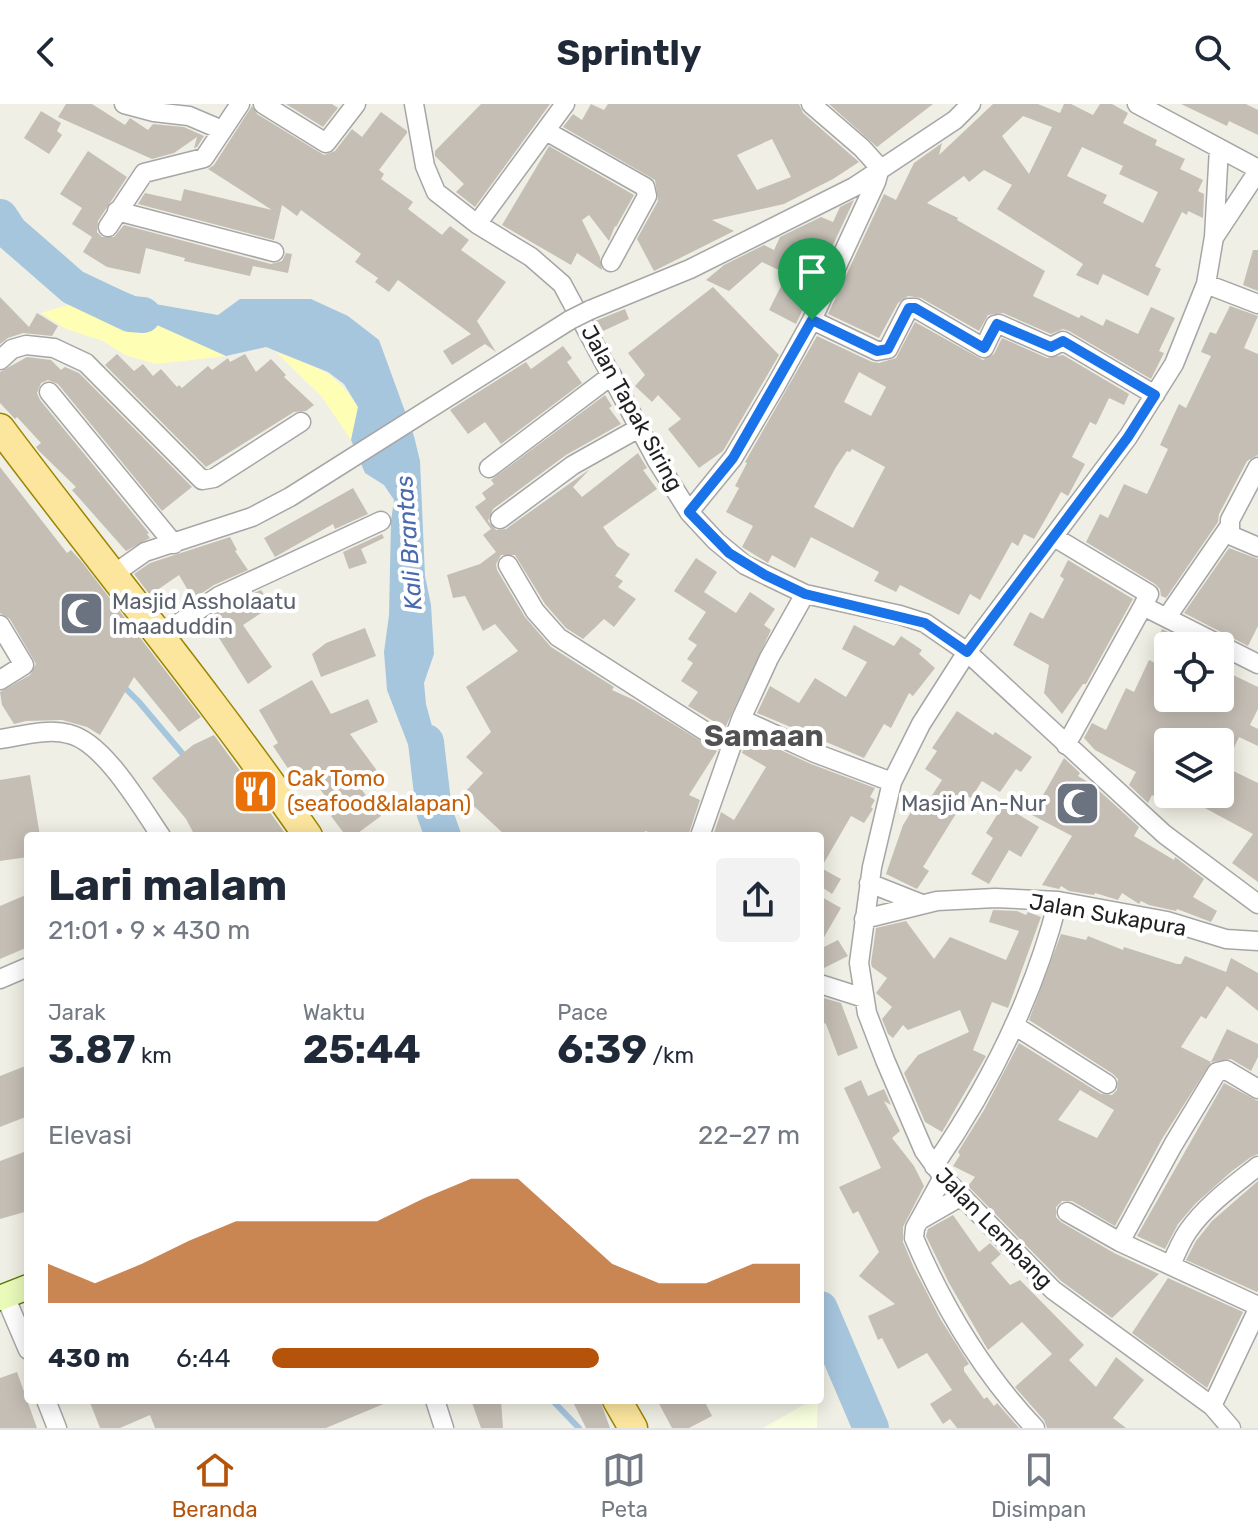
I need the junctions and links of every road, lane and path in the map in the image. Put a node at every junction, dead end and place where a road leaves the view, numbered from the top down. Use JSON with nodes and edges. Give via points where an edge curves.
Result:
{"nodes":[{"id":1,"x":124,"y":104,"type":"edge"},
{"id":2,"x":240,"y":104,"type":"edge"},
{"id":3,"x":263,"y":104,"type":"edge"},
{"id":4,"x":356,"y":104,"type":"edge"},
{"id":5,"x":414,"y":104,"type":"edge"},
{"id":6,"x":565,"y":104,"type":"edge"},
{"id":7,"x":811,"y":104,"type":"edge"},
{"id":8,"x":971,"y":104,"type":"edge"},
{"id":9,"x":1137,"y":104,"type":"edge"},
{"id":10,"x":222,"y":130,"type":"junction"},
{"id":11,"x":546,"y":131,"type":"junction"},
{"id":12,"x":1219,"y":148,"type":"junction"},
{"id":13,"x":880,"y":168,"type":"junction"},
{"id":14,"x":1258,"y":170,"type":"edge"},
{"id":15,"x":477,"y":224,"type":"junction"},
{"id":16,"x":1214,"y":237,"type":"junction"},
{"id":17,"x":274,"y":252,"type":"dead end"},
{"id":18,"x":611,"y":262,"type":"dead end"},
{"id":19,"x":1206,"y":284,"type":"junction"},
{"id":20,"x":1258,"y":304,"type":"edge"},
{"id":21,"x":812,"y":320,"type":"junction"},
{"id":22,"x":0,"y":360,"type":"edge"},
{"id":23,"x":612,"y":375,"type":"junction"},
{"id":24,"x":49,"y":392,"type":"dead end"},
{"id":25,"x":1155,"y":395,"type":"junction"},
{"id":26,"x":301,"y":422,"type":"dead end"},
{"id":27,"x":0,"y":428,"type":"edge"},
{"id":28,"x":639,"y":428,"type":"junction"},
{"id":29,"x":1258,"y":467,"type":"edge"},
{"id":30,"x":489,"y":468,"type":"dead end"},
{"id":31,"x":689,"y":512,"type":"junction"},
{"id":32,"x":500,"y":519,"type":"dead end"},
{"id":33,"x":381,"y":521,"type":"dead end"},
{"id":34,"x":1229,"y":527,"type":"junction"},
{"id":35,"x":1054,"y":537,"type":"junction"},
{"id":36,"x":174,"y":544,"type":"junction"},
{"id":37,"x":1258,"y":547,"type":"edge"},
{"id":38,"x":508,"y":565,"type":"dead end"},
{"id":39,"x":111,"y":576,"type":"junction"},
{"id":40,"x":805,"y":594,"type":"junction"},
{"id":41,"x":1143,"y":606,"type":"junction"},
{"id":42,"x":1167,"y":617,"type":"junction"},
{"id":43,"x":0,"y":625,"type":"edge"},
{"id":44,"x":160,"y":636,"type":"junction"},
{"id":45,"x":967,"y":652,"type":"junction"},
{"id":46,"x":1258,"y":664,"type":"edge"},
{"id":47,"x":0,"y":680,"type":"edge"},
{"id":48,"x":741,"y":719,"type":"junction"},
{"id":49,"x":1,"y":734,"type":"edge"},
{"id":50,"x":732,"y":745,"type":"junction"},
{"id":51,"x":1066,"y":745,"type":"junction"},
{"id":52,"x":892,"y":782,"type":"junction"},
{"id":53,"x":158,"y":832,"type":"edge"},
{"id":54,"x":305,"y":832,"type":"edge"},
{"id":55,"x":701,"y":832,"type":"edge"},
{"id":56,"x":869,"y":883,"type":"junction"},
{"id":57,"x":1058,"y":901,"type":"junction"},
{"id":58,"x":922,"y":904,"type":"junction"},
{"id":59,"x":1258,"y":904,"type":"edge"},
{"id":60,"x":864,"y":919,"type":"junction"},
{"id":61,"x":1258,"y":941,"type":"edge"},
{"id":62,"x":24,"y":969,"type":"edge"},
{"id":63,"x":0,"y":979,"type":"edge"},
{"id":64,"x":824,"y":985,"type":"edge"},
{"id":65,"x":864,"y":998,"type":"junction"},
{"id":66,"x":1014,"y":1025,"type":"junction"},
{"id":67,"x":1255,"y":1082,"type":"edge"},
{"id":68,"x":1107,"y":1084,"type":"dead end"},
{"id":69,"x":1258,"y":1166,"type":"edge"},
{"id":70,"x":939,"y":1172,"type":"junction"},
{"id":71,"x":960,"y":1197,"type":"junction"},
{"id":72,"x":1067,"y":1212,"type":"dead end"},
{"id":73,"x":920,"y":1220,"type":"junction"},
{"id":74,"x":1120,"y":1242,"type":"junction"},
{"id":75,"x":1171,"y":1265,"type":"junction"},
{"id":76,"x":11,"y":1293,"type":"edge"},
{"id":77,"x":1258,"y":1307,"type":"edge"},
{"id":78,"x":24,"y":1337,"type":"edge"},
{"id":79,"x":48,"y":1404,"type":"edge"},
{"id":80,"x":436,"y":1404,"type":"edge"},
{"id":81,"x":619,"y":1404,"type":"edge"},
{"id":82,"x":1212,"y":1406,"type":"junction"},
{"id":83,"x":57,"y":1428,"type":"edge"},
{"id":84,"x":444,"y":1428,"type":"edge"},
{"id":85,"x":633,"y":1428,"type":"edge"},
{"id":86,"x":1035,"y":1428,"type":"edge"},
{"id":87,"x":1231,"y":1428,"type":"edge"}],
"edges":[{"from":1,"to":10,"type":"street","via":[[189,116]]},
{"from":2,"to":10,"type":"street"},
{"from":3,"to":4,"type":"street","via":[[326,143]]},
{"from":5,"to":15,"type":"street","name":"Jalan Tapak Siring","via":[[429,179],[436,192]]},
{"from":6,"to":11,"type":"street"},
{"from":7,"to":13,"type":"street"},
{"from":8,"to":13,"type":"street"},
{"from":9,"to":12,"type":"street"},
{"from":10,"to":17,"type":"street","via":[[200,161],[144,173],[113,219]]},
{"from":11,"to":15,"type":"street"},
{"from":11,"to":18,"type":"street","via":[[647,191]]},
{"from":12,"to":14,"type":"street"},
{"from":12,"to":16,"type":"street","name":"Jalan Lembang"},
{"from":13,"to":21,"type":"street"},
{"from":13,"to":36,"type":"street","bridge":true,"via":[[854,187],[690,269],[570,320],[290,497],[252,517]]},
{"from":14,"to":16,"type":"street","name":"Jalan Lembang"},
{"from":15,"to":23,"type":"street","name":"Jalan Tapak Siring","via":[[531,257],[562,284]]},
{"from":16,"to":19,"type":"street","name":"Jalan Lembang"},
{"from":19,"to":20,"type":"street"},
{"from":19,"to":25,"type":"street","name":"Jalan Lembang","via":[[1174,364]]},
{"from":21,"to":25,"type":"street","via":[[877,351],[888,349],[909,308],[984,348],[999,324],[1051,347],[1063,341]]},
{"from":21,"to":31,"type":"street","via":[[733,458]]},
{"from":22,"to":26,"type":"street","via":[[26,345],[54,348],[86,363],[202,480],[214,478]]},
{"from":23,"to":28,"type":"street","name":"Jalan Tapak Siring"},
{"from":23,"to":30,"type":"street"},
{"from":24,"to":36,"type":"street"},
{"from":25,"to":35,"type":"street","name":"Jalan Lembang"},
{"from":27,"to":39,"type":"main road"},
{"from":28,"to":31,"type":"street","name":"Jalan Tapak Siring"},
{"from":28,"to":32,"type":"street","via":[[573,465]]},
{"from":29,"to":34,"type":"street"},
{"from":31,"to":40,"type":"street","name":"Jalan Tapak Siring","via":[[745,565]]},
{"from":33,"to":44,"type":"street","via":[[219,596]]},
{"from":34,"to":37,"type":"street","via":[[1230,535]]},
{"from":34,"to":42,"type":"street"},
{"from":35,"to":41,"type":"street","via":[[1149,594]]},
{"from":35,"to":45,"type":"street","name":"Jalan Lembang"},
{"from":36,"to":39,"type":"street","via":[[145,552]]},
{"from":38,"to":50,"type":"street","via":[[535,611],[558,637]]},
{"from":39,"to":44,"type":"main road"},
{"from":40,"to":45,"type":"street","name":"Jalan Tapak Siring","via":[[925,623]]},
{"from":40,"to":48,"type":"street"},
{"from":41,"to":42,"type":"street"},
{"from":41,"to":51,"type":"street"},
{"from":42,"to":46,"type":"street"},
{"from":43,"to":47,"type":"street","via":[[24,665]]},
{"from":44,"to":54,"type":"main road"},
{"from":45,"to":51,"type":"street","name":"Jalan Tapak Siring"},
{"from":45,"to":52,"type":"street","name":"Jalan Lembang"},
{"from":48,"to":50,"type":"street"},
{"from":48,"to":52,"type":"street"},
{"from":49,"to":53,"type":"street","via":[[56,732],[84,740]]},
{"from":50,"to":55,"type":"street"},
{"from":51,"to":59,"type":"street","name":"Jalan Tapak Siring","via":[[1164,834]]},
{"from":52,"to":56,"type":"street","name":"Jalan Lembang"},
{"from":56,"to":58,"type":"street"},
{"from":56,"to":60,"type":"street","name":"Jalan Lembang"},
{"from":57,"to":58,"type":"street","name":"Jalan Sukapura","via":[[995,898]]},
{"from":57,"to":61,"type":"street","name":"Jalan Sukapura","via":[[1167,921],[1226,939]]},
{"from":57,"to":66,"type":"street"},
{"from":58,"to":60,"type":"street","name":"Jalan Sukapura"},
{"from":60,"to":65,"type":"street","name":"Jalan Lembang","via":[[859,963]]},
{"from":62,"to":63,"type":"street"},
{"from":64,"to":65,"type":"street"},
{"from":65,"to":70,"type":"street","name":"Jalan Lembang","via":[[924,1151]]},
{"from":66,"to":68,"type":"street"},
{"from":66,"to":70,"type":"street"},
{"from":67,"to":74,"type":"street","via":[[1226,1070],[1217,1072]]},
{"from":69,"to":75,"type":"street","via":[[1197,1220]]},
{"from":70,"to":71,"type":"street","name":"Jalan Lembang"},
{"from":70,"to":73,"type":"street"},
{"from":71,"to":73,"type":"street"},
{"from":71,"to":82,"type":"street","name":"Jalan Lembang","via":[[1053,1290]]},
{"from":72,"to":74,"type":"street"},
{"from":73,"to":86,"type":"street","via":[[914,1238],[946,1303],[984,1365]]},
{"from":74,"to":75,"type":"street"},
{"from":75,"to":77,"type":"street"},
{"from":76,"to":78,"type":"street"},
{"from":77,"to":82,"type":"street"},
{"from":79,"to":83,"type":"street"},
{"from":80,"to":84,"type":"street"},
{"from":81,"to":85,"type":"main road"},
{"from":82,"to":87,"type":"street","name":"Jalan Lembang"}]}
